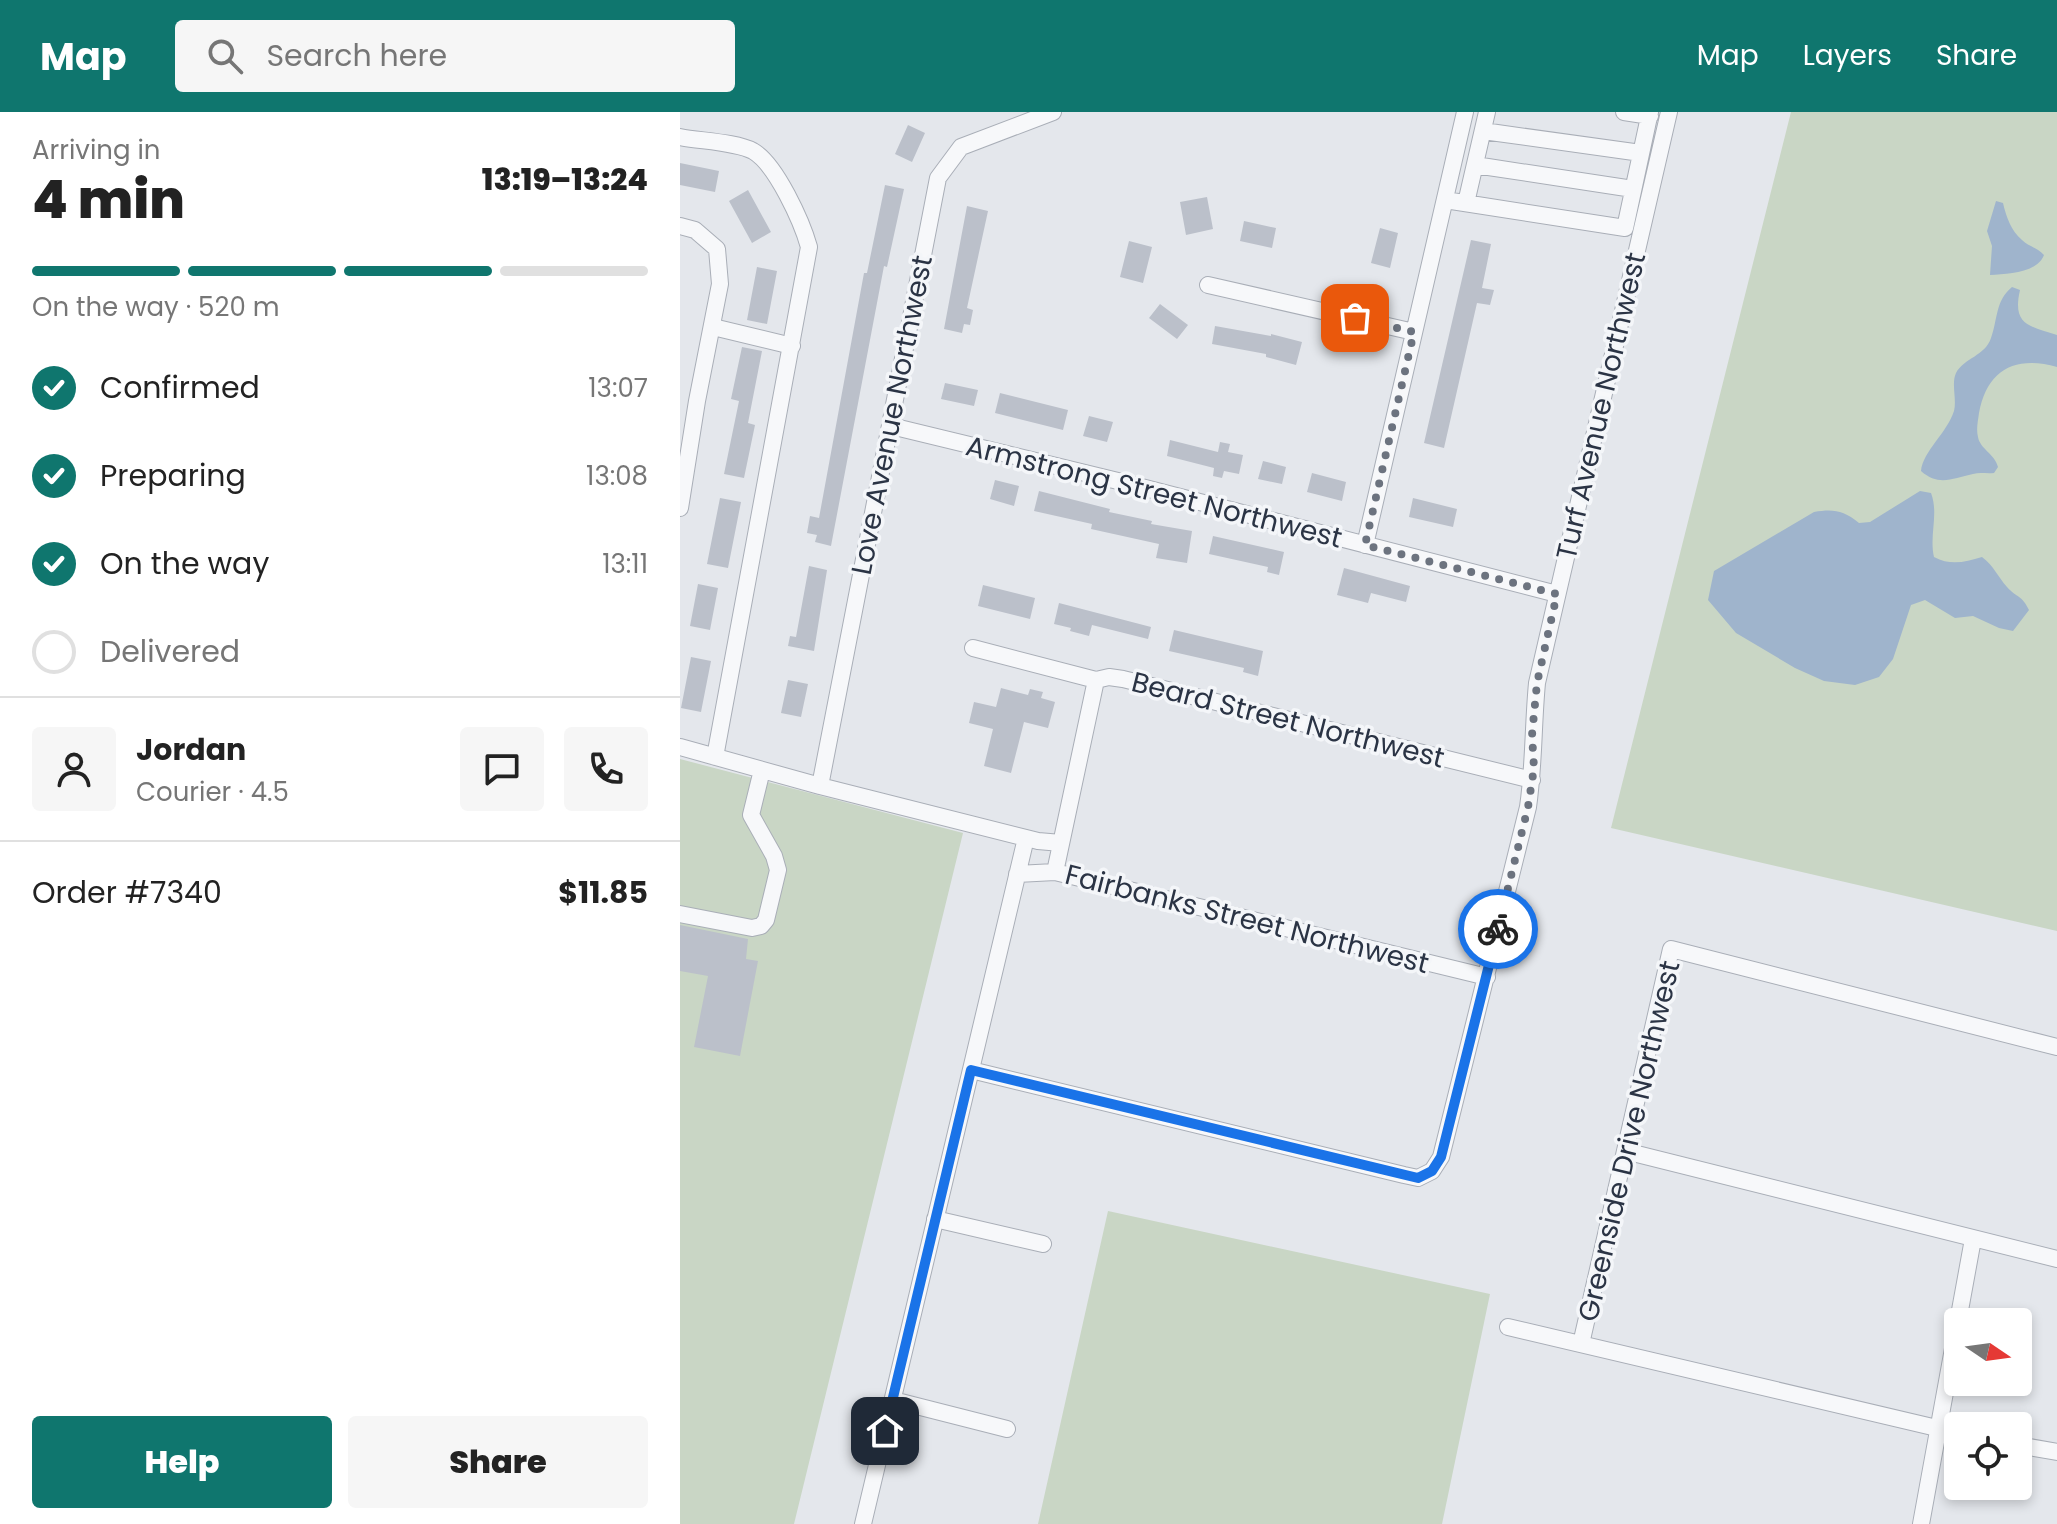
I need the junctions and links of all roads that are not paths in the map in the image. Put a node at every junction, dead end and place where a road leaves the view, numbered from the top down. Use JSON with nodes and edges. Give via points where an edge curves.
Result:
{"nodes":[{"id":1,"x":1053,"y":112,"type":"edge"},
{"id":2,"x":1465,"y":112,"type":"edge"},
{"id":3,"x":1487,"y":112,"type":"edge"},
{"id":4,"x":1624,"y":112,"type":"edge"},
{"id":5,"x":1669,"y":112,"type":"edge"},
{"id":6,"x":1650,"y":114,"type":"edge"},
{"id":7,"x":1483,"y":131,"type":"junction"},
{"id":8,"x":680,"y":137,"type":"edge"},
{"id":9,"x":1641,"y":153,"type":"junction"},
{"id":10,"x":1475,"y":165,"type":"junction"},
{"id":11,"x":1633,"y":189,"type":"junction"},
{"id":12,"x":1445,"y":200,"type":"junction"},
{"id":13,"x":1466,"y":203,"type":"junction"},
{"id":14,"x":680,"y":226,"type":"edge"},
{"id":15,"x":1625,"y":228,"type":"junction"},
{"id":16,"x":1643,"y":229,"type":"junction"},
{"id":17,"x":1208,"y":285,"type":"dead end"},
{"id":18,"x":713,"y":327,"type":"junction"},
{"id":19,"x":1414,"y":332,"type":"junction"},
{"id":20,"x":792,"y":346,"type":"junction"},
{"id":21,"x":891,"y":426,"type":"junction"},
{"id":22,"x":680,"y":508,"type":"edge"},
{"id":23,"x":1365,"y":545,"type":"junction"},
{"id":24,"x":1557,"y":594,"type":"junction"},
{"id":25,"x":973,"y":648,"type":"dead end"},
{"id":26,"x":1096,"y":680,"type":"junction"},
{"id":27,"x":680,"y":747,"type":"edge"},
{"id":28,"x":715,"y":757,"type":"junction"},
{"id":29,"x":762,"y":770,"type":"junction"},
{"id":30,"x":1532,"y":780,"type":"junction"},
{"id":31,"x":820,"y":786,"type":"junction"},
{"id":32,"x":1026,"y":838,"type":"junction"},
{"id":33,"x":1061,"y":843,"type":"junction"},
{"id":34,"x":1055,"y":872,"type":"junction"},
{"id":35,"x":1017,"y":874,"type":"junction"},
{"id":36,"x":680,"y":914,"type":"edge"},
{"id":37,"x":1487,"y":977,"type":"junction"},
{"id":38,"x":2057,"y":1047,"type":"edge"},
{"id":39,"x":971,"y":1070,"type":"junction"},
{"id":40,"x":1625,"y":1151,"type":"junction"},
{"id":41,"x":935,"y":1219,"type":"junction"},
{"id":42,"x":1973,"y":1239,"type":"junction"},
{"id":43,"x":1043,"y":1244,"type":"dead end"},
{"id":44,"x":2057,"y":1259,"type":"edge"},
{"id":45,"x":1508,"y":1327,"type":"dead end"},
{"id":46,"x":1581,"y":1344,"type":"junction"},
{"id":47,"x":893,"y":1400,"type":"junction"},
{"id":48,"x":1007,"y":1429,"type":"dead end"},
{"id":49,"x":1937,"y":1429,"type":"junction"},
{"id":50,"x":1944,"y":1430,"type":"edge"},
{"id":51,"x":2032,"y":1448,"type":"edge"},
{"id":52,"x":2057,"y":1452,"type":"edge"},
{"id":53,"x":863,"y":1524,"type":"edge"},
{"id":54,"x":1921,"y":1524,"type":"edge"}],
"edges":[{"from":1,"to":21,"type":"street","name":"Love Avenue Northwest","via":[[961,147],[938,178]]},
{"from":2,"to":12,"type":"street"},
{"from":3,"to":7,"type":"street"},
{"from":4,"to":6,"type":"street"},
{"from":5,"to":16,"type":"street","name":"Turf Avenue Northwest"},
{"from":6,"to":9,"type":"street"},
{"from":7,"to":9,"type":"street"},
{"from":7,"to":10,"type":"street"},
{"from":8,"to":20,"type":"street","via":[[754,152],[783,188],[809,247]]},
{"from":9,"to":11,"type":"street"},
{"from":10,"to":11,"type":"street"},
{"from":10,"to":13,"type":"street"},
{"from":11,"to":15,"type":"street"},
{"from":12,"to":13,"type":"street"},
{"from":12,"to":19,"type":"street"},
{"from":13,"to":15,"type":"street"},
{"from":14,"to":18,"type":"street","via":[[695,230],[717,249],[720,284]]},
{"from":15,"to":16,"type":"street"},
{"from":16,"to":24,"type":"street","name":"Turf Avenue Northwest"},
{"from":17,"to":19,"type":"street"},
{"from":18,"to":20,"type":"street"},
{"from":18,"to":22,"type":"street"},
{"from":19,"to":23,"type":"street"},
{"from":20,"to":28,"type":"street"},
{"from":21,"to":23,"type":"street","name":"Armstrong Street Northwest"},
{"from":21,"to":31,"type":"street","name":"Love Avenue Northwest"},
{"from":23,"to":24,"type":"street","name":"Armstrong Street Northwest"},
{"from":24,"to":30,"type":"street","name":"Turf Avenue Northwest","via":[[1537,683]]},
{"from":25,"to":26,"type":"street"},
{"from":26,"to":30,"type":"street","name":"Beard Street Northwest","via":[[1123,679]]},
{"from":26,"to":33,"type":"street","name":"Beard Street Northwest"},
{"from":27,"to":28,"type":"street"},
{"from":28,"to":29,"type":"street"},
{"from":29,"to":31,"type":"street"},
{"from":29,"to":36,"type":"street","via":[[751,815],[778,870],[766,920],[761,926],[738,927]]},
{"from":30,"to":37,"type":"street","name":"Turf Avenue Northwest"},
{"from":31,"to":32,"type":"street"},
{"from":32,"to":33,"type":"street"},
{"from":32,"to":35,"type":"street"},
{"from":33,"to":34,"type":"street","name":"Beard Street Northwest"},
{"from":34,"to":35,"type":"street","name":"Fairbanks Street Northwest"},
{"from":34,"to":37,"type":"street","name":"Fairbanks Street Northwest"},
{"from":35,"to":39,"type":"street"},
{"from":37,"to":39,"type":"street","name":"Turf Avenue Northwest","via":[[1441,1157],[1432,1171],[1418,1178]]},
{"from":38,"to":40,"type":"street","name":"Greenside Drive Northwest","via":[[1671,949]]},
{"from":39,"to":41,"type":"street"},
{"from":40,"to":42,"type":"street"},
{"from":40,"to":46,"type":"street","name":"Greenside Drive Northwest"},
{"from":41,"to":43,"type":"street"},
{"from":41,"to":47,"type":"street"},
{"from":42,"to":44,"type":"street"},
{"from":42,"to":49,"type":"street"},
{"from":45,"to":46,"type":"street"},
{"from":46,"to":49,"type":"street"},
{"from":47,"to":48,"type":"street"},
{"from":47,"to":53,"type":"street"},
{"from":49,"to":50,"type":"street"},
{"from":49,"to":54,"type":"street"},
{"from":51,"to":52,"type":"street"}]}
